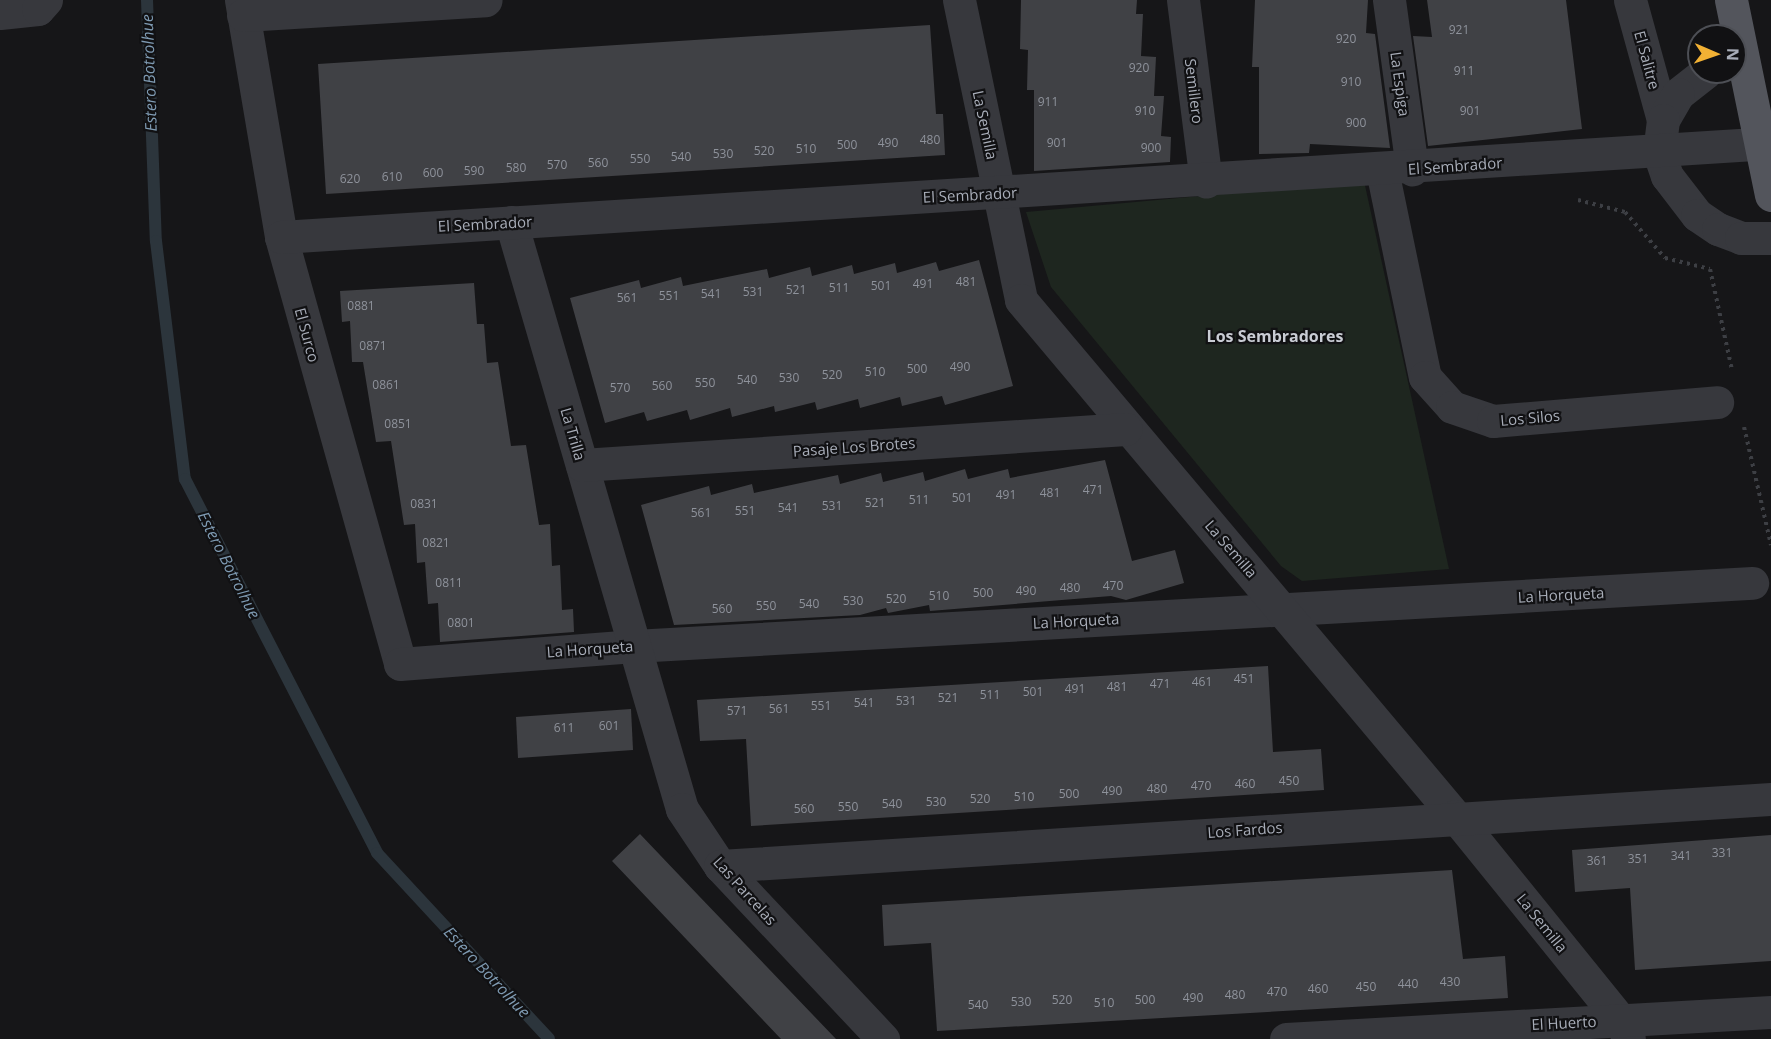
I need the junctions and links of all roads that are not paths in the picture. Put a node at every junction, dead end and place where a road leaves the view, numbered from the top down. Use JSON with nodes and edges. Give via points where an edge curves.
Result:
{"nodes":[{"id":1,"x":46,"y":0,"type":"edge"},
{"id":2,"x":486,"y":0,"type":"edge"},
{"id":3,"x":959,"y":0,"type":"edge"},
{"id":4,"x":1183,"y":0,"type":"edge"},
{"id":5,"x":1389,"y":0,"type":"edge"},
{"id":6,"x":1630,"y":0,"type":"edge"},
{"id":7,"x":1731,"y":0,"type":"edge"},
{"id":8,"x":242,"y":8,"type":"edge"},
{"id":9,"x":0,"y":13,"type":"edge"},
{"id":10,"x":1734,"y":24,"type":"edge"},
{"id":11,"x":1691,"y":84,"type":"edge"},
{"id":12,"x":1746,"y":84,"type":"edge"},
{"id":13,"x":1663,"y":120,"type":"junction"},
{"id":14,"x":1766,"y":144,"type":"edge"},
{"id":15,"x":1659,"y":153,"type":"junction"},
{"id":16,"x":1397,"y":169,"type":"junction"},
{"id":17,"x":1206,"y":182,"type":"junction"},
{"id":18,"x":999,"y":194,"type":"junction"},
{"id":19,"x":1771,"y":195,"type":"edge"},
{"id":20,"x":511,"y":222,"type":"junction"},
{"id":21,"x":281,"y":237,"type":"junction"},
{"id":22,"x":1771,"y":238,"type":"edge"},
{"id":23,"x":1725,"y":390,"type":"road end"},
{"id":24,"x":1126,"y":429,"type":"junction"},
{"id":25,"x":582,"y":465,"type":"junction"},
{"id":26,"x":1752,"y":583,"type":"dead end"},
{"id":27,"x":1283,"y":610,"type":"junction"},
{"id":28,"x":634,"y":646,"type":"junction"},
{"id":29,"x":400,"y":664,"type":"joint"},
{"id":30,"x":1771,"y":799,"type":"edge"},
{"id":31,"x":1455,"y":816,"type":"junction"},
{"id":32,"x":720,"y":866,"type":"junction"},
{"id":33,"x":1771,"y":1012,"type":"edge"},
{"id":34,"x":1625,"y":1029,"type":"edge"},
{"id":35,"x":883,"y":1039,"type":"edge"},
{"id":36,"x":1286,"y":1039,"type":"edge"}],
"edges":[{"from":1,"to":9,"type":"street","via":[[38,9]]},
{"from":2,"to":8,"type":"street"},
{"from":3,"to":18,"type":"street","name":"La Semilla"},
{"from":4,"to":17,"type":"street","name":"Semillero"},
{"from":5,"to":16,"type":"street","name":"La Espiga"},
{"from":6,"to":13,"type":"street","name":"El Salitre"},
{"from":7,"to":10,"type":"main road"},
{"from":8,"to":21,"type":"street","name":"El Surco"},
{"from":11,"to":13,"type":"street","via":[[1678,94]]},
{"from":12,"to":14,"type":"main road"},
{"from":13,"to":15,"type":"street"},
{"from":14,"to":15,"type":"street","name":"El Sembrador"},
{"from":14,"to":19,"type":"main road"},
{"from":15,"to":16,"type":"street","name":"El Sembrador"},
{"from":15,"to":22,"type":"street","via":[[1667,176],[1697,215],[1741,238]]},
{"from":16,"to":17,"type":"street","name":"El Sembrador"},
{"from":16,"to":23,"type":"street","name":"Los Silos","via":[[1425,377],[1452,407],[1493,421]]},
{"from":17,"to":18,"type":"street","name":"El Sembrador"},
{"from":18,"to":20,"type":"street","name":"El Sembrador"},
{"from":18,"to":24,"type":"street","name":"La Semilla","via":[[1021,300]]},
{"from":20,"to":21,"type":"street","name":"El Sembrador"},
{"from":20,"to":25,"type":"street","name":"La Trilla"},
{"from":21,"to":29,"type":"street","name":"El Surco"},
{"from":24,"to":25,"type":"street","name":"Pasaje Los Brotes"},
{"from":24,"to":27,"type":"street","name":"La Semilla"},
{"from":25,"to":28,"type":"street","name":"La Trilla"},
{"from":26,"to":27,"type":"street","name":"La Horqueta"},
{"from":27,"to":28,"type":"street","name":"La Horqueta"},
{"from":27,"to":31,"type":"street","name":"La Semilla"},
{"from":28,"to":29,"type":"street","name":"La Horqueta"},
{"from":28,"to":32,"type":"street","name":"Las Parcelas","via":[[682,809]]},
{"from":30,"to":31,"type":"street","name":"Los Fardos"},
{"from":31,"to":32,"type":"street","name":"Los Fardos"},
{"from":31,"to":34,"type":"street","name":"La Semilla"},
{"from":32,"to":35,"type":"street","name":"Las Parcelas"},
{"from":33,"to":34,"type":"street","name":"El Huerto"},
{"from":34,"to":36,"type":"street","name":"El Huerto"}]}
